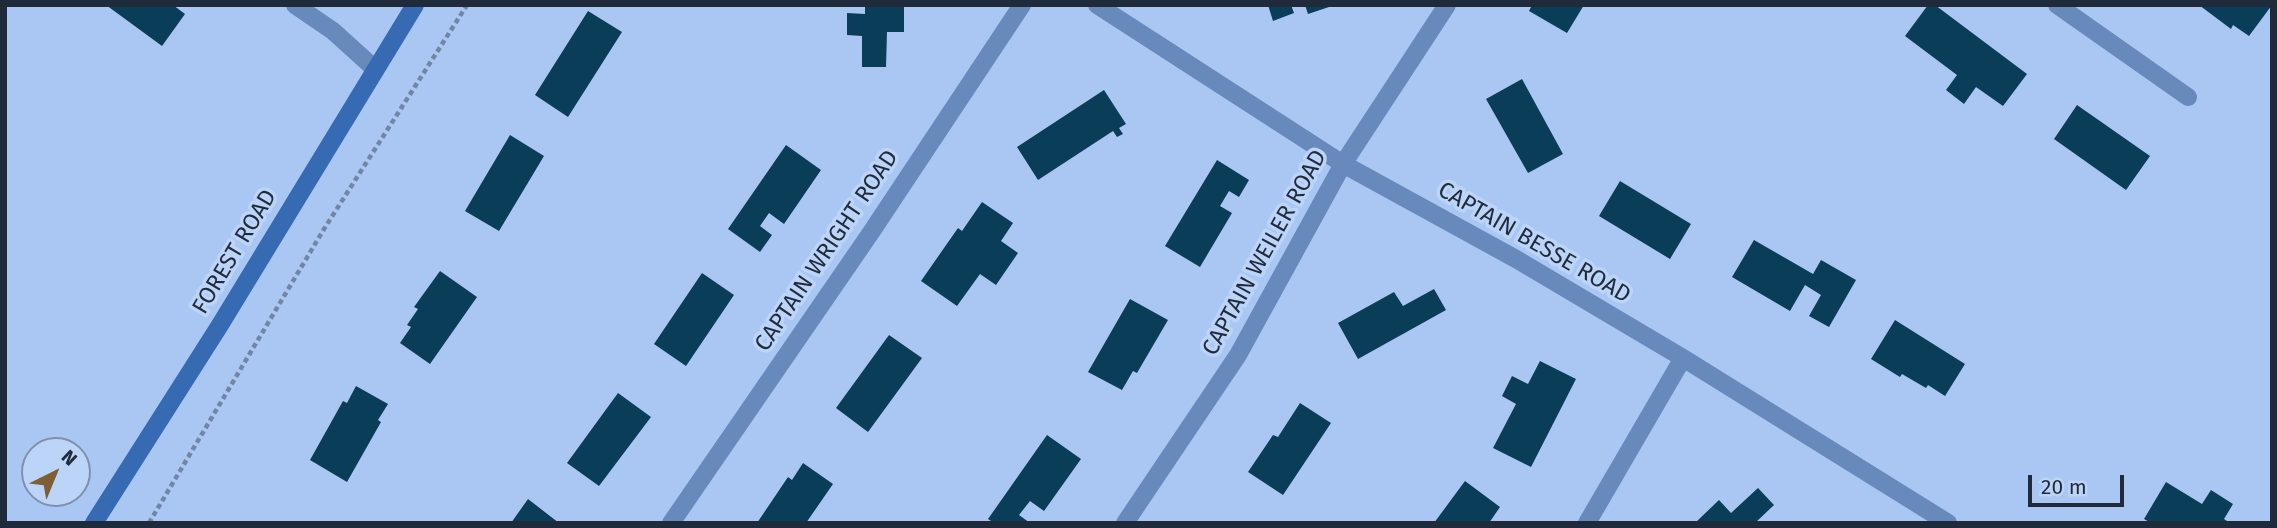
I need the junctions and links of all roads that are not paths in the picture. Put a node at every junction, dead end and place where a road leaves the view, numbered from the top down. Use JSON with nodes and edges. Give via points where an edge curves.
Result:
{"nodes":[{"id":1,"x":295,"y":5,"type":"edge"},
{"id":2,"x":415,"y":5,"type":"edge"},
{"id":3,"x":1022,"y":5,"type":"edge"},
{"id":4,"x":1097,"y":5,"type":"edge"},
{"id":5,"x":1447,"y":5,"type":"edge"},
{"id":6,"x":2057,"y":5,"type":"edge"},
{"id":7,"x":375,"y":69,"type":"junction"},
{"id":8,"x":2188,"y":97,"type":"dead end"},
{"id":9,"x":1343,"y":164,"type":"junction"},
{"id":10,"x":1683,"y":358,"type":"junction"},
{"id":11,"x":94,"y":523,"type":"edge"},
{"id":12,"x":671,"y":523,"type":"edge"},
{"id":13,"x":1125,"y":523,"type":"edge"},
{"id":14,"x":1587,"y":523,"type":"edge"},
{"id":15,"x":1948,"y":523,"type":"edge"}],
"edges":[{"from":1,"to":7,"type":"street"},
{"from":2,"to":7,"type":"main road","name":"FOREST ROAD"},
{"from":3,"to":12,"type":"street","name":"CAPTAIN WRIGHT ROAD"},
{"from":4,"to":9,"type":"street","name":"CAPTAIN BESSE ROAD"},
{"from":5,"to":9,"type":"street","name":"CAPTAIN WEILER ROAD"},
{"from":6,"to":8,"type":"street"},
{"from":7,"to":11,"type":"main road","name":"FOREST ROAD"},
{"from":9,"to":10,"type":"street","name":"CAPTAIN BESSE ROAD"},
{"from":9,"to":13,"type":"street","name":"CAPTAIN WEILER ROAD","via":[[1238,355]]},
{"from":10,"to":14,"type":"street"},
{"from":10,"to":15,"type":"street","name":"CAPTAIN BESSE ROAD"}]}
